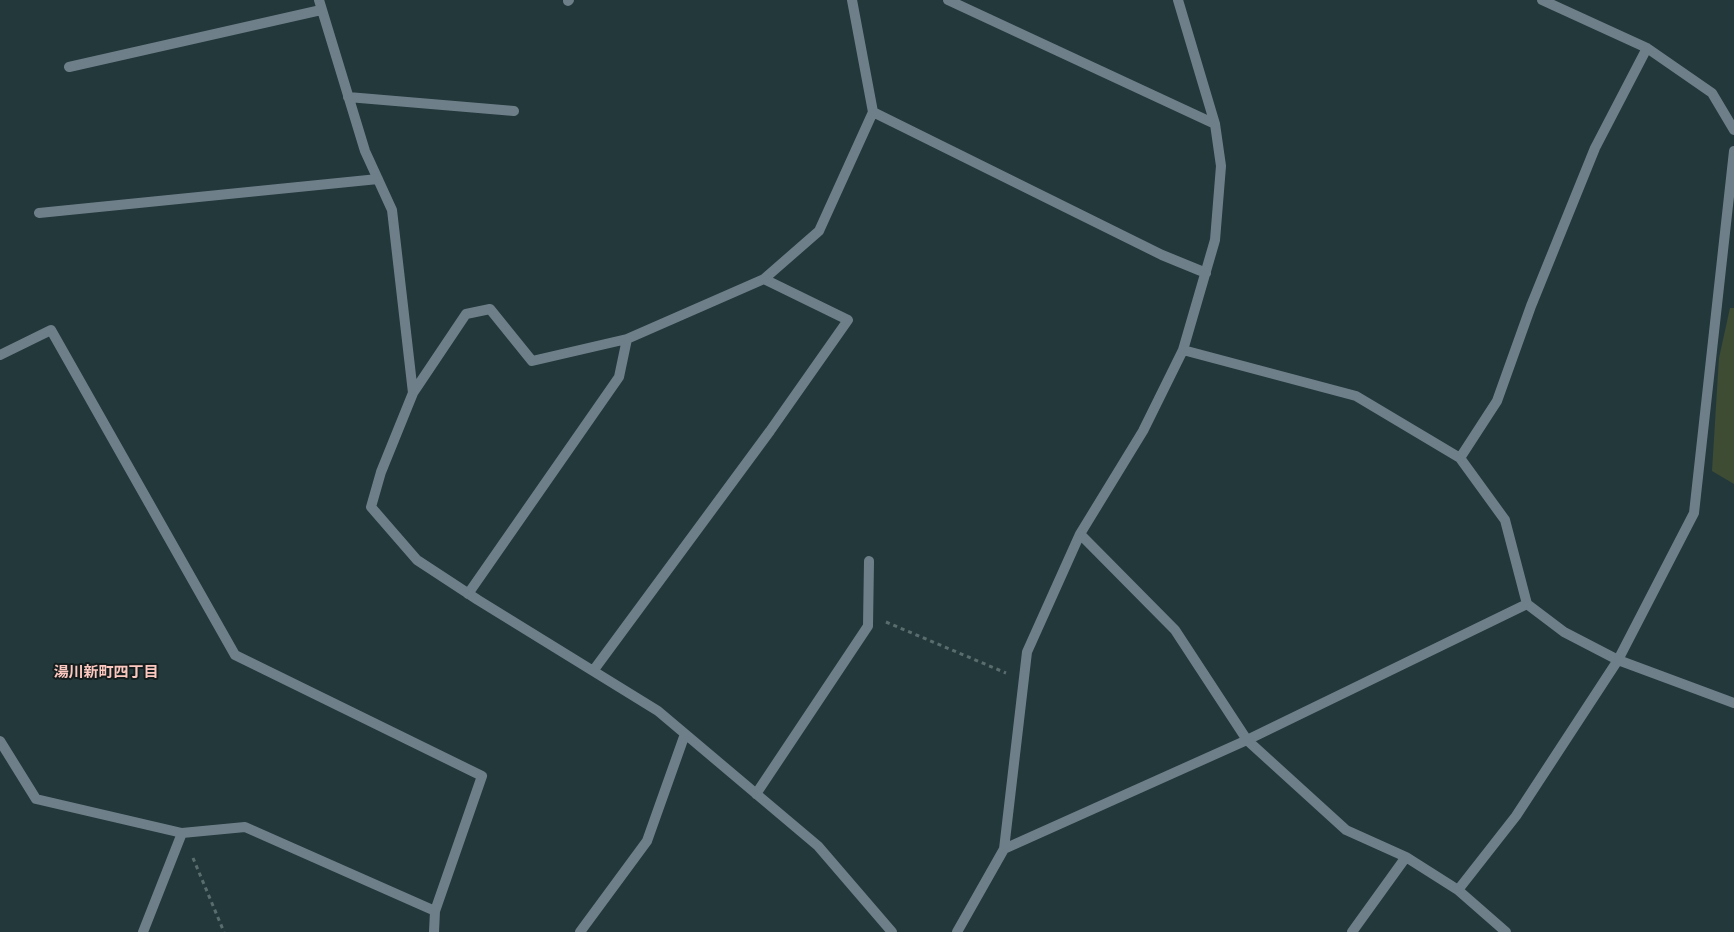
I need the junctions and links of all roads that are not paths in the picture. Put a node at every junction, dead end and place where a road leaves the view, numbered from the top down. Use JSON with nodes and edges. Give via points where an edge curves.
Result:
{"nodes":[{"id":1,"x":852,"y":0,"type":"edge"},
{"id":2,"x":948,"y":0,"type":"edge"},
{"id":3,"x":1178,"y":0,"type":"edge"},
{"id":4,"x":1542,"y":0,"type":"edge"},
{"id":5,"x":320,"y":5,"type":"edge"},
{"id":6,"x":1647,"y":48,"type":"junction"},
{"id":7,"x":69,"y":67,"type":"dead end"},
{"id":8,"x":348,"y":97,"type":"junction"},
{"id":9,"x":514,"y":111,"type":"dead end"},
{"id":10,"x":873,"y":112,"type":"junction"},
{"id":11,"x":1215,"y":124,"type":"junction"},
{"id":12,"x":1734,"y":130,"type":"edge"},
{"id":13,"x":1734,"y":151,"type":"edge"},
{"id":14,"x":378,"y":179,"type":"junction"},
{"id":15,"x":39,"y":214,"type":"dead end"},
{"id":16,"x":1206,"y":273,"type":"junction"},
{"id":17,"x":764,"y":279,"type":"junction"},
{"id":18,"x":627,"y":339,"type":"junction"},
{"id":19,"x":1183,"y":350,"type":"junction"},
{"id":20,"x":0,"y":355,"type":"edge"},
{"id":21,"x":413,"y":393,"type":"junction"},
{"id":22,"x":1460,"y":458,"type":"junction"},
{"id":23,"x":1080,"y":534,"type":"junction"},
{"id":24,"x":869,"y":562,"type":"dead end"},
{"id":25,"x":468,"y":594,"type":"junction"},
{"id":26,"x":1527,"y":604,"type":"junction"},
{"id":27,"x":1618,"y":660,"type":"junction"},
{"id":28,"x":593,"y":671,"type":"junction"},
{"id":29,"x":1734,"y":703,"type":"edge"},
{"id":30,"x":685,"y":734,"type":"junction"},
{"id":31,"x":1247,"y":740,"type":"junction"},
{"id":32,"x":0,"y":741,"type":"edge"},
{"id":33,"x":756,"y":794,"type":"junction"},
{"id":34,"x":182,"y":832,"type":"junction"},
{"id":35,"x":1004,"y":849,"type":"junction"},
{"id":36,"x":1406,"y":856,"type":"junction"},
{"id":37,"x":1458,"y":890,"type":"junction"},
{"id":38,"x":434,"y":911,"type":"junction"},
{"id":39,"x":143,"y":932,"type":"edge"},
{"id":40,"x":434,"y":932,"type":"edge"},
{"id":41,"x":580,"y":932,"type":"edge"},
{"id":42,"x":892,"y":932,"type":"edge"},
{"id":43,"x":957,"y":932,"type":"edge"},
{"id":44,"x":1352,"y":932,"type":"edge"},
{"id":45,"x":1506,"y":932,"type":"edge"}],
"edges":[{"from":1,"to":10,"type":"street"},
{"from":2,"to":11,"type":"street"},
{"from":3,"to":11,"type":"street"},
{"from":4,"to":6,"type":"street"},
{"from":5,"to":7,"type":"street"},
{"from":5,"to":8,"type":"street"},
{"from":6,"to":12,"type":"street","via":[[1712,93]]},
{"from":6,"to":22,"type":"street","via":[[1595,148],[1531,306],[1497,401]]},
{"from":8,"to":9,"type":"street"},
{"from":8,"to":14,"type":"street","via":[[365,151]]},
{"from":10,"to":16,"type":"street","via":[[1162,256]]},
{"from":10,"to":17,"type":"street","via":[[819,231]]},
{"from":11,"to":16,"type":"street","via":[[1222,166],[1215,240]]},
{"from":13,"to":27,"type":"street","via":[[1694,513]]},
{"from":14,"to":15,"type":"street"},
{"from":14,"to":21,"type":"street","via":[[392,210]]},
{"from":16,"to":19,"type":"street"},
{"from":17,"to":18,"type":"street"},
{"from":17,"to":28,"type":"street","via":[[848,320]]},
{"from":18,"to":21,"type":"street","via":[[532,361],[490,309],[466,314]]},
{"from":18,"to":25,"type":"street","via":[[619,377]]},
{"from":19,"to":22,"type":"street","via":[[1356,396]]},
{"from":19,"to":23,"type":"street","via":[[1143,432]]},
{"from":20,"to":38,"type":"street","via":[[51,330],[235,655],[482,776]]},
{"from":21,"to":25,"type":"street","via":[[381,472],[371,507],[417,560]]},
{"from":22,"to":26,"type":"street","via":[[1505,520]]},
{"from":23,"to":31,"type":"street","via":[[1175,630]]},
{"from":23,"to":35,"type":"street","via":[[1027,652]]},
{"from":24,"to":33,"type":"street","via":[[868,626]]},
{"from":25,"to":28,"type":"street"},
{"from":26,"to":27,"type":"street","via":[[1564,632]]},
{"from":26,"to":31,"type":"street"},
{"from":27,"to":29,"type":"street"},
{"from":27,"to":37,"type":"street","via":[[1516,816]]},
{"from":28,"to":30,"type":"street","via":[[658,711]]},
{"from":30,"to":33,"type":"street"},
{"from":30,"to":41,"type":"street","via":[[647,841]]},
{"from":31,"to":35,"type":"street"},
{"from":31,"to":36,"type":"street","via":[[1346,830]]},
{"from":32,"to":34,"type":"street","via":[[36,798]]},
{"from":33,"to":42,"type":"street","via":[[818,846]]},
{"from":34,"to":38,"type":"street","via":[[246,828]]},
{"from":34,"to":39,"type":"street"},
{"from":35,"to":43,"type":"street"},
{"from":36,"to":37,"type":"street"},
{"from":36,"to":44,"type":"street"},
{"from":37,"to":45,"type":"street"},
{"from":38,"to":40,"type":"street"}]}
